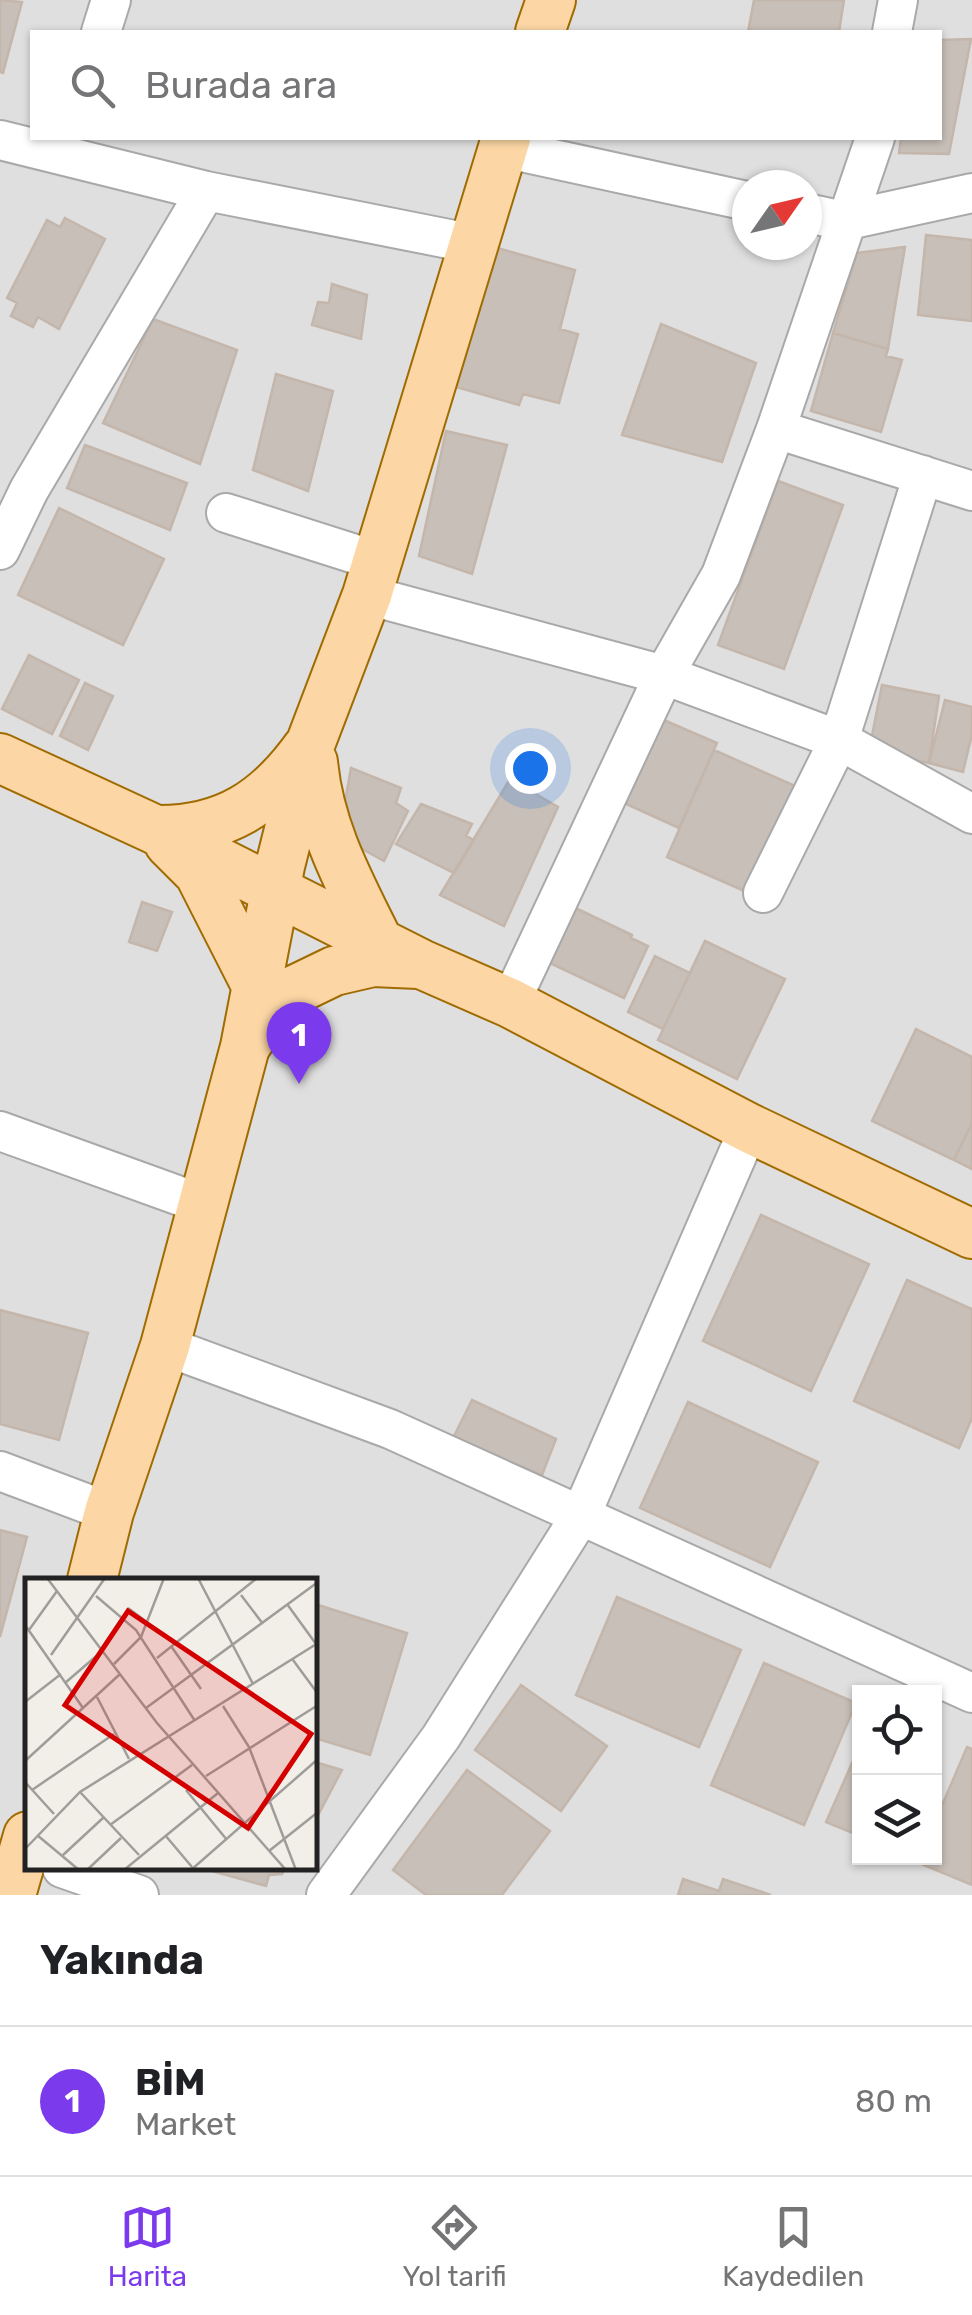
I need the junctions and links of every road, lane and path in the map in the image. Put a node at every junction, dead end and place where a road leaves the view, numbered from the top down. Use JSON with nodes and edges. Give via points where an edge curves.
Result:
{"nodes":[{"id":1,"x":111,"y":0,"type":"edge"},
{"id":2,"x":898,"y":0,"type":"edge"},
{"id":3,"x":102,"y":30,"type":"edge"},
{"id":4,"x":892,"y":30,"type":"edge"},
{"id":5,"x":0,"y":140,"type":"edge"},
{"id":6,"x":874,"y":140,"type":"edge"},
{"id":7,"x":504,"y":143,"type":"edge"},
{"id":8,"x":64,"y":147,"type":"edge"},
{"id":9,"x":206,"y":191,"type":"junction"},
{"id":10,"x":972,"y":193,"type":"edge"},
{"id":11,"x":732,"y":196,"type":"edge"},
{"id":12,"x":822,"y":217,"type":"edge"},
{"id":13,"x":844,"y":222,"type":"junction"},
{"id":14,"x":474,"y":244,"type":"junction"},
{"id":15,"x":776,"y":429,"type":"junction"},
{"id":16,"x":923,"y":475,"type":"junction"},
{"id":17,"x":971,"y":483,"type":"edge"},
{"id":18,"x":14,"y":485,"type":"edge"},
{"id":19,"x":226,"y":513,"type":"dead end"},
{"id":20,"x":0,"y":550,"type":"edge"},
{"id":21,"x":372,"y":578,"type":"junction"},
{"id":22,"x":664,"y":674,"type":"junction"},
{"id":23,"x":838,"y":740,"type":"junction"},
{"id":24,"x":311,"y":742,"type":"junction"},
{"id":25,"x":0,"y":758,"type":"edge"},
{"id":26,"x":972,"y":814,"type":"edge"},
{"id":27,"x":156,"y":830,"type":"junction"},
{"id":28,"x":275,"y":890,"type":"junction"},
{"id":29,"x":763,"y":893,"type":"dead end"},
{"id":30,"x":378,"y":940,"type":"junction"},
{"id":31,"x":421,"y":964,"type":"junction"},
{"id":32,"x":254,"y":983,"type":"junction"},
{"id":33,"x":510,"y":1003,"type":"junction"},
{"id":34,"x":245,"y":1046,"type":"junction"},
{"id":35,"x":749,"y":1128,"type":"junction"},
{"id":36,"x":0,"y":1130,"type":"edge"},
{"id":37,"x":202,"y":1204,"type":"junction"},
{"id":38,"x":972,"y":1234,"type":"edge"},
{"id":39,"x":165,"y":1346,"type":"junction"},
{"id":40,"x":0,"y":1471,"type":"edge"},
{"id":41,"x":108,"y":1512,"type":"junction"},
{"id":42,"x":581,"y":1515,"type":"junction"},
{"id":43,"x":92,"y":1578,"type":"edge"},
{"id":44,"x":972,"y":1694,"type":"edge"},
{"id":45,"x":60,"y":1870,"type":"edge"},
{"id":46,"x":139,"y":1895,"type":"edge"},
{"id":47,"x":326,"y":1895,"type":"edge"}],
"edges":[{"from":1,"to":3,"type":"street"},
{"from":2,"to":4,"type":"street"},
{"from":5,"to":8,"type":"street"},
{"from":6,"to":13,"type":"street"},
{"from":7,"to":11,"type":"street"},
{"from":7,"to":14,"type":"main road"},
{"from":8,"to":9,"type":"street"},
{"from":9,"to":14,"type":"street"},
{"from":9,"to":18,"type":"street"},
{"from":10,"to":13,"type":"street"},
{"from":12,"to":13,"type":"street"},
{"from":13,"to":15,"type":"street"},
{"from":14,"to":21,"type":"main road"},
{"from":15,"to":16,"type":"street"},
{"from":15,"to":22,"type":"street","via":[[721,576]]},
{"from":16,"to":17,"type":"street"},
{"from":16,"to":23,"type":"street"},
{"from":18,"to":20,"type":"street"},
{"from":19,"to":21,"type":"street"},
{"from":21,"to":22,"type":"street"},
{"from":21,"to":24,"type":"main road"},
{"from":22,"to":23,"type":"street"},
{"from":22,"to":33,"type":"street"},
{"from":23,"to":26,"type":"street"},
{"from":23,"to":29,"type":"street"},
{"from":24,"to":27,"type":"main road","via":[[282,783],[218,823]]},
{"from":24,"to":28,"type":"main road"},
{"from":24,"to":30,"type":"main road","via":[[316,797],[331,846]]},
{"from":25,"to":27,"type":"main road"},
{"from":27,"to":28,"type":"main road"},
{"from":27,"to":32,"type":"main road","via":[[198,874]]},
{"from":28,"to":30,"type":"main road"},
{"from":28,"to":32,"type":"main road"},
{"from":30,"to":31,"type":"main road"},
{"from":31,"to":33,"type":"main road"},
{"from":31,"to":34,"type":"main road","via":[[374,962],[334,971],[276,999]]},
{"from":32,"to":34,"type":"main road"},
{"from":33,"to":35,"type":"main road"},
{"from":34,"to":37,"type":"main road"},
{"from":35,"to":38,"type":"main road"},
{"from":35,"to":42,"type":"street"},
{"from":36,"to":37,"type":"street"},
{"from":37,"to":39,"type":"main road"},
{"from":39,"to":41,"type":"main road"},
{"from":39,"to":42,"type":"street","via":[[390,1429]]},
{"from":40,"to":41,"type":"street"},
{"from":41,"to":43,"type":"main road"},
{"from":42,"to":44,"type":"street"},
{"from":42,"to":47,"type":"street","via":[[441,1737]]},
{"from":45,"to":46,"type":"street"}]}
